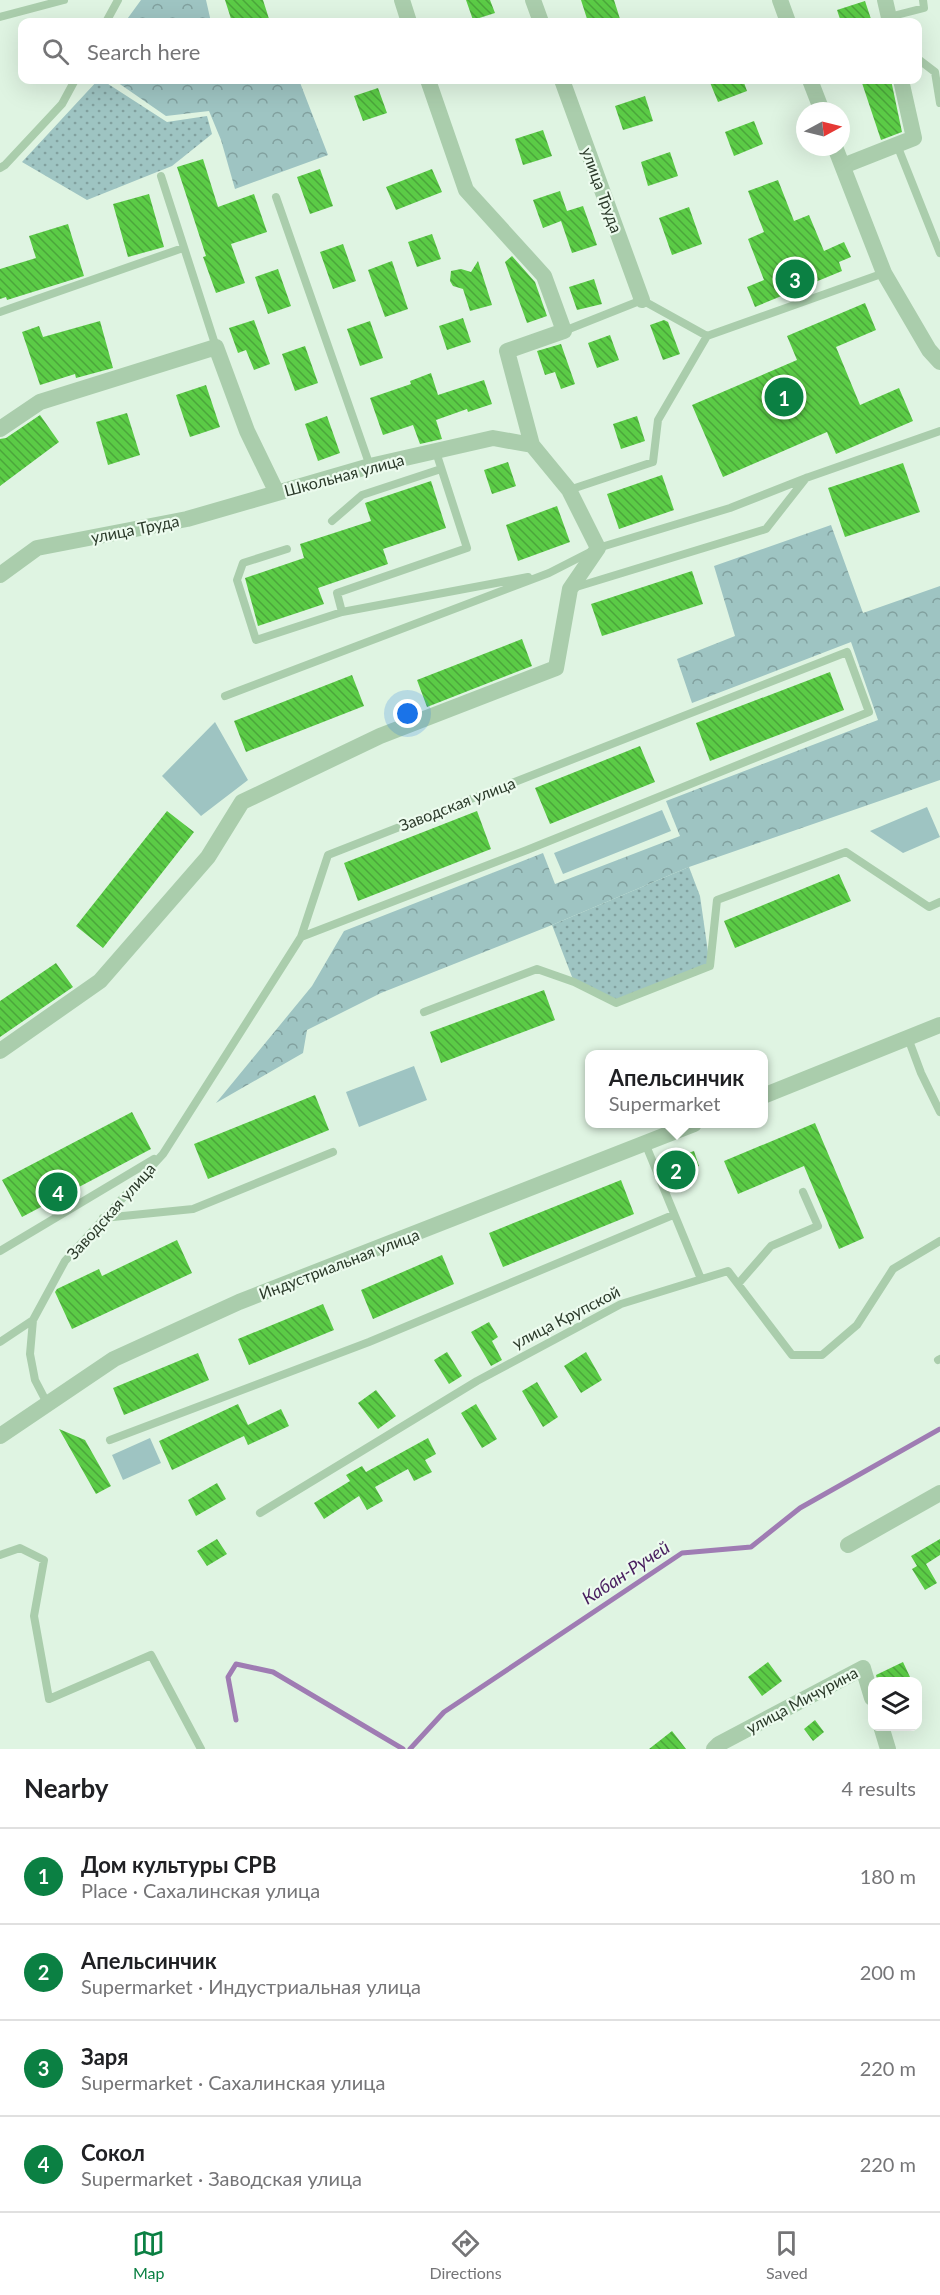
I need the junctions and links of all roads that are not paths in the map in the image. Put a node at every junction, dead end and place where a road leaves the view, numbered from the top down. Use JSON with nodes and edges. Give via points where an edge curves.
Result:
{"nodes":[{"id":1,"x":64,"y":0,"type":"edge"},
{"id":2,"x":118,"y":0,"type":"edge"},
{"id":3,"x":402,"y":0,"type":"edge"},
{"id":4,"x":533,"y":0,"type":"edge"},
{"id":5,"x":780,"y":0,"type":"edge"},
{"id":6,"x":885,"y":0,"type":"edge"},
{"id":7,"x":923,"y":0,"type":"edge"},
{"id":8,"x":0,"y":17,"type":"edge"},
{"id":9,"x":108,"y":18,"type":"edge"},
{"id":10,"x":408,"y":18,"type":"edge"},
{"id":11,"x":540,"y":18,"type":"edge"},
{"id":12,"x":787,"y":18,"type":"edge"},
{"id":13,"x":889,"y":18,"type":"edge"},
{"id":14,"x":895,"y":18,"type":"edge"},
{"id":15,"x":922,"y":62,"type":"edge"},
{"id":16,"x":73,"y":84,"type":"edge"},
{"id":17,"x":429,"y":84,"type":"edge"},
{"id":18,"x":563,"y":84,"type":"edge"},
{"id":19,"x":812,"y":84,"type":"edge"},
{"id":20,"x":902,"y":84,"type":"edge"},
{"id":21,"x":819,"y":102,"type":"edge"},
{"id":22,"x":940,"y":103,"type":"edge"},
{"id":23,"x":897,"y":145,"type":"junction"},
{"id":24,"x":839,"y":156,"type":"edge"},
{"id":25,"x":843,"y":166,"type":"junction"},
{"id":26,"x":0,"y":168,"type":"edge"},
{"id":27,"x":161,"y":176,"type":"dead end"},
{"id":28,"x":276,"y":196,"type":"dead end"},
{"id":29,"x":183,"y":248,"type":"junction"},
{"id":30,"x":940,"y":253,"type":"edge"},
{"id":31,"x":884,"y":273,"type":"junction"},
{"id":32,"x":642,"y":300,"type":"junction"},
{"id":33,"x":0,"y":312,"type":"edge"},
{"id":34,"x":564,"y":331,"type":"junction"},
{"id":35,"x":707,"y":336,"type":"junction"},
{"id":36,"x":216,"y":347,"type":"junction"},
{"id":37,"x":940,"y":362,"type":"edge"},
{"id":38,"x":0,"y":429,"type":"edge"},
{"id":39,"x":940,"y":431,"type":"edge"},
{"id":40,"x":532,"y":445,"type":"junction"},
{"id":41,"x":436,"y":452,"type":"junction"},
{"id":42,"x":370,"y":466,"type":"junction"},
{"id":43,"x":441,"y":469,"type":"junction"},
{"id":44,"x":806,"y":478,"type":"junction"},
{"id":45,"x":569,"y":490,"type":"junction"},
{"id":46,"x":277,"y":493,"type":"junction"},
{"id":47,"x":332,"y":521,"type":"dead end"},
{"id":48,"x":598,"y":548,"type":"junction"},
{"id":49,"x":287,"y":549,"type":"dead end"},
{"id":50,"x":549,"y":573,"type":"junction"},
{"id":51,"x":0,"y":575,"type":"edge"},
{"id":52,"x":570,"y":589,"type":"junction"},
{"id":53,"x":342,"y":612,"type":"junction"},
{"id":54,"x":225,"y":696,"type":"dead end"},
{"id":55,"x":940,"y":902,"type":"edge"},
{"id":56,"x":301,"y":937,"type":"junction"},
{"id":57,"x":424,"y":1012,"type":"dead end"},
{"id":58,"x":940,"y":1025,"type":"edge"},
{"id":59,"x":908,"y":1038,"type":"junction"},
{"id":60,"x":0,"y":1050,"type":"edge"},
{"id":61,"x":768,"y":1094,"type":"edge"},
{"id":62,"x":940,"y":1112,"type":"edge"},
{"id":63,"x":684,"y":1128,"type":"edge"},
{"id":64,"x":645,"y":1143,"type":"junction"},
{"id":65,"x":333,"y":1152,"type":"dead end"},
{"id":66,"x":163,"y":1154,"type":"junction"},
{"id":67,"x":803,"y":1191,"type":"dead end"},
{"id":68,"x":674,"y":1215,"type":"junction"},
{"id":69,"x":103,"y":1218,"type":"junction"},
{"id":70,"x":940,"y":1241,"type":"edge"},
{"id":71,"x":0,"y":1251,"type":"edge"},
{"id":72,"x":701,"y":1279,"type":"junction"},
{"id":73,"x":738,"y":1284,"type":"junction"},
{"id":74,"x":33,"y":1320,"type":"junction"},
{"id":75,"x":0,"y":1342,"type":"edge"},
{"id":76,"x":47,"y":1403,"type":"junction"},
{"id":77,"x":0,"y":1436,"type":"edge"},
{"id":78,"x":110,"y":1440,"type":"dead end"},
{"id":79,"x":940,"y":1493,"type":"edge"},
{"id":80,"x":260,"y":1513,"type":"dead end"},
{"id":81,"x":848,"y":1545,"type":"dead end"},
{"id":82,"x":0,"y":1555,"type":"edge"},
{"id":83,"x":868,"y":1683,"type":"edge"},
{"id":84,"x":883,"y":1731,"type":"edge"},
{"id":85,"x":201,"y":1749,"type":"edge"},
{"id":86,"x":714,"y":1749,"type":"edge"},
{"id":87,"x":888,"y":1749,"type":"edge"}],
"edges":[{"from":1,"to":8,"type":"lane"},
{"from":2,"to":9,"type":"lane"},
{"from":3,"to":10,"type":"street"},
{"from":4,"to":11,"type":"street"},
{"from":5,"to":12,"type":"street"},
{"from":6,"to":13,"type":"street"},
{"from":7,"to":14,"type":"lane","via":[[924,8]]},
{"from":15,"to":22,"type":"lane","via":[[935,72]]},
{"from":16,"to":26,"type":"lane","via":[[62,104]]},
{"from":17,"to":34,"type":"street","via":[[466,190],[544,276]]},
{"from":18,"to":32,"type":"street","name":"улица Труда"},
{"from":19,"to":21,"type":"street"},
{"from":20,"to":23,"type":"street","via":[[914,138]]},
{"from":23,"to":25,"type":"street"},
{"from":23,"to":30,"type":"lane"},
{"from":24,"to":25,"type":"street"},
{"from":25,"to":31,"type":"street"},
{"from":27,"to":29,"type":"lane"},
{"from":28,"to":42,"type":"lane"},
{"from":29,"to":33,"type":"lane"},
{"from":29,"to":36,"type":"lane"},
{"from":31,"to":35,"type":"lane"},
{"from":31,"to":37,"type":"street","via":[[928,350]]},
{"from":32,"to":34,"type":"lane"},
{"from":32,"to":35,"type":"lane"},
{"from":34,"to":40,"type":"street","via":[[507,351]]},
{"from":35,"to":45,"type":"lane","via":[[658,420],[653,462]]},
{"from":36,"to":38,"type":"street","via":[[40,402]]},
{"from":36,"to":46,"type":"street","name":"Школьная улица","via":[[247,431]]},
{"from":39,"to":44,"type":"lane"},
{"from":40,"to":41,"type":"street","name":"Школьная улица","via":[[494,438]]},
{"from":40,"to":45,"type":"street"},
{"from":41,"to":42,"type":"street","name":"Школьная улица"},
{"from":41,"to":43,"type":"lane"},
{"from":42,"to":46,"type":"street","name":"Школьная улица"},
{"from":43,"to":47,"type":"lane","via":[[362,495]]},
{"from":43,"to":53,"type":"lane","via":[[467,548],[337,593]]},
{"from":44,"to":48,"type":"lane","via":[[730,508]]},
{"from":44,"to":52,"type":"lane","via":[[766,528]]},
{"from":45,"to":48,"type":"street"},
{"from":46,"to":51,"type":"street","name":"улица Труда","via":[[187,519],[37,548]]},
{"from":48,"to":50,"type":"lane"},
{"from":48,"to":52,"type":"street"},
{"from":49,"to":53,"type":"lane","via":[[243,563],[237,580],[256,640]]},
{"from":50,"to":53,"type":"lane"},
{"from":50,"to":54,"type":"lane"},
{"from":52,"to":60,"type":"street","via":[[556,668],[380,736],[242,802],[208,857],[100,981]]},
{"from":55,"to":57,"type":"lane","via":[[929,907],[846,852],[717,900],[710,966],[616,1004],[574,982],[537,969]]},
{"from":56,"to":56,"type":"lane","name":"Заводская улица","via":[[328,855],[847,652],[869,712]]},
{"from":56,"to":66,"type":"lane","name":"Заводская улица"},
{"from":58,"to":59,"type":"street"},
{"from":59,"to":61,"type":"street"},
{"from":59,"to":62,"type":"lane"},
{"from":63,"to":64,"type":"street","name":"Индустриальная улица"},
{"from":64,"to":68,"type":"lane"},
{"from":64,"to":76,"type":"street","name":"Индустриальная улица","via":[[239,1302],[114,1359]]},
{"from":65,"to":69,"type":"lane","via":[[193,1209]]},
{"from":66,"to":69,"type":"lane","name":"Заводская улица"},
{"from":66,"to":71,"type":"lane","name":"Заводская улица"},
{"from":67,"to":73,"type":"lane","via":[[818,1226],[771,1246]]},
{"from":68,"to":72,"type":"lane"},
{"from":68,"to":78,"type":"lane","via":[[369,1342]]},
{"from":69,"to":74,"type":"lane","name":"Заводская улица","via":[[65,1261]]},
{"from":70,"to":73,"type":"lane","via":[[893,1269],[857,1325],[822,1355],[792,1355]]},
{"from":72,"to":73,"type":"lane","name":"улица Крупской","via":[[728,1271]]},
{"from":72,"to":80,"type":"lane","name":"улица Крупской","via":[[621,1304],[477,1381]]},
{"from":74,"to":75,"type":"lane"},
{"from":74,"to":76,"type":"lane","name":"Заводская улица","via":[[30,1354],[35,1380]]},
{"from":76,"to":77,"type":"street","name":"Индустриальная улица"},
{"from":79,"to":81,"type":"street"},
{"from":82,"to":85,"type":"lane","via":[[20,1548],[44,1560],[34,1616],[49,1700],[151,1655]]},
{"from":83,"to":86,"type":"street","name":"улица Мичурина","via":[[863,1668]]},
{"from":84,"to":87,"type":"street"}]}
